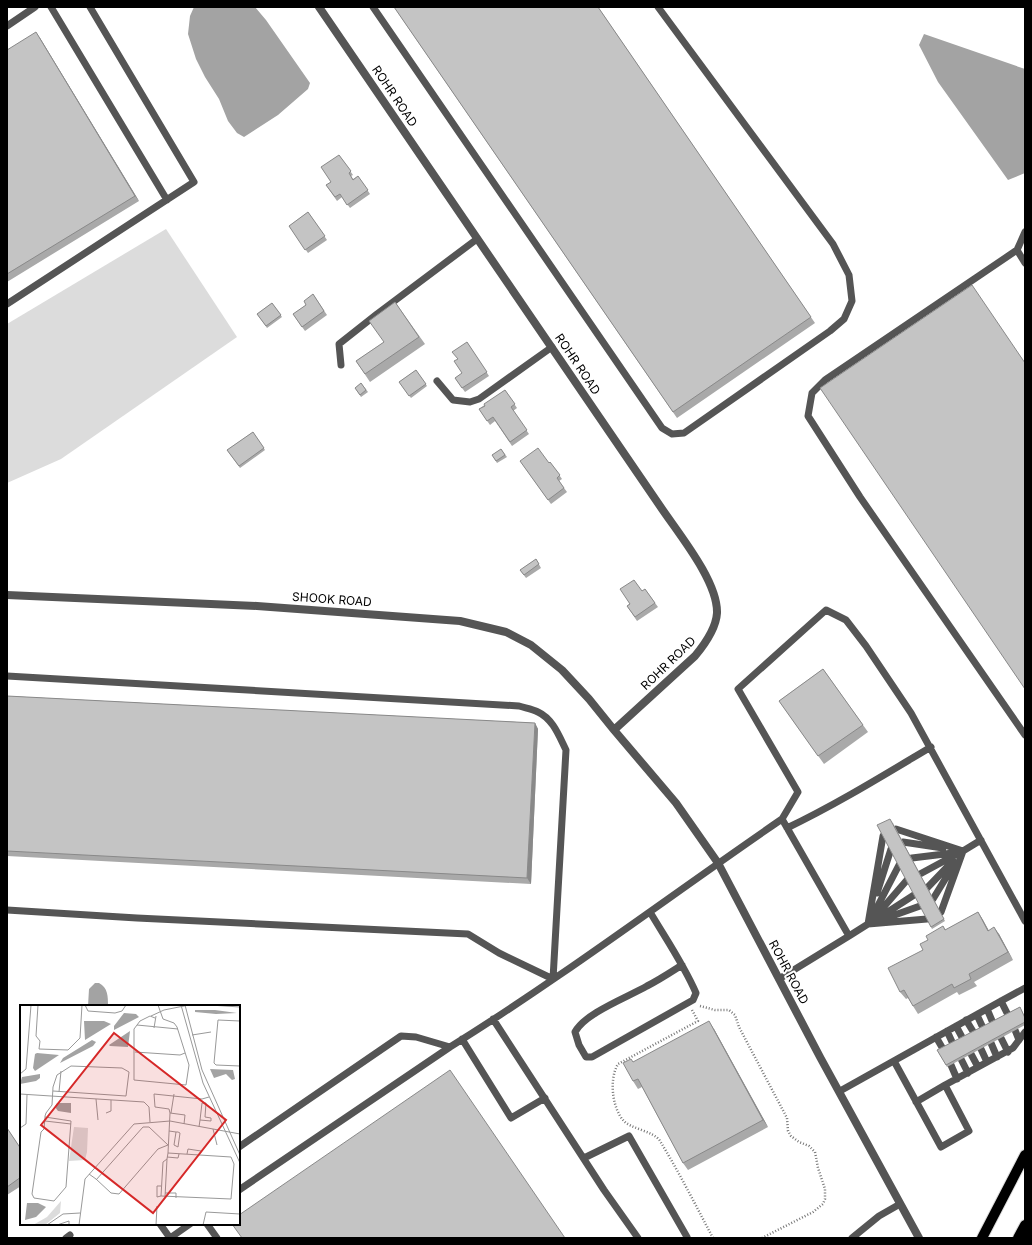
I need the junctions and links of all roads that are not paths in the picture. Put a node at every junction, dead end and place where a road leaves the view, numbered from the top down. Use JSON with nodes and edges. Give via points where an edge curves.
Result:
{"nodes":[{"id":1,"x":34,"y":7,"type":"edge"},
{"id":2,"x":51,"y":7,"type":"edge"},
{"id":3,"x":90,"y":7,"type":"edge"},
{"id":4,"x":319,"y":7,"type":"edge"},
{"id":5,"x":373,"y":7,"type":"edge"},
{"id":6,"x":658,"y":7,"type":"edge"},
{"id":7,"x":7,"y":26,"type":"edge"},
{"id":8,"x":167,"y":200,"type":"junction"},
{"id":9,"x":1025,"y":232,"type":"edge"},
{"id":10,"x":477,"y":239,"type":"junction"},
{"id":11,"x":1016,"y":250,"type":"junction"},
{"id":12,"x":1025,"y":263,"type":"edge"},
{"id":13,"x":7,"y":304,"type":"edge"},
{"id":14,"x":552,"y":347,"type":"junction"},
{"id":15,"x":341,"y":365,"type":"dead end"},
{"id":16,"x":437,"y":381,"type":"dead end"},
{"id":17,"x":7,"y":595,"type":"edge"},
{"id":18,"x":7,"y":676,"type":"edge"},
{"id":19,"x":614,"y":730,"type":"junction"},
{"id":20,"x":1025,"y":735,"type":"edge"},
{"id":21,"x":931,"y":747,"type":"junction"},
{"id":22,"x":782,"y":819,"type":"junction"},
{"id":23,"x":787,"y":828,"type":"junction"},
{"id":24,"x":896,"y":829,"type":"edge"},
{"id":25,"x":883,"y":836,"type":"edge"},
{"id":26,"x":981,"y":840,"type":"junction"},
{"id":27,"x":903,"y":842,"type":"edge"},
{"id":28,"x":890,"y":849,"type":"edge"},
{"id":29,"x":963,"y":851,"type":"junction"},
{"id":30,"x":912,"y":858,"type":"edge"},
{"id":31,"x":718,"y":863,"type":"junction"},
{"id":32,"x":898,"y":865,"type":"edge"},
{"id":33,"x":920,"y":874,"type":"edge"},
{"id":34,"x":907,"y":880,"type":"edge"},
{"id":35,"x":928,"y":888,"type":"edge"},
{"id":36,"x":914,"y":895,"type":"edge"},
{"id":37,"x":933,"y":899,"type":"edge"},
{"id":38,"x":920,"y":906,"type":"edge"},
{"id":39,"x":7,"y":910,"type":"edge"},
{"id":40,"x":650,"y":912,"type":"junction"},
{"id":41,"x":941,"y":912,"type":"edge"},
{"id":42,"x":928,"y":919,"type":"edge"},
{"id":43,"x":1025,"y":921,"type":"edge"},
{"id":44,"x":868,"y":924,"type":"junction"},
{"id":45,"x":849,"y":936,"type":"junction"},
{"id":46,"x":682,"y":965,"type":"junction"},
{"id":47,"x":553,"y":979,"type":"junction"},
{"id":48,"x":779,"y":979,"type":"junction"},
{"id":49,"x":1025,"y":989,"type":"edge"},
{"id":50,"x":1001,"y":1001,"type":"junction"},
{"id":51,"x":987,"y":1009,"type":"junction"},
{"id":52,"x":977,"y":1015,"type":"junction"},
{"id":53,"x":1008,"y":1016,"type":"edge"},
{"id":54,"x":493,"y":1020,"type":"junction"},
{"id":55,"x":966,"y":1020,"type":"junction"},
{"id":56,"x":993,"y":1023,"type":"edge"},
{"id":57,"x":956,"y":1026,"type":"junction"},
{"id":58,"x":983,"y":1028,"type":"edge"},
{"id":59,"x":1015,"y":1030,"type":"edge"},
{"id":60,"x":947,"y":1031,"type":"junction"},
{"id":61,"x":1025,"y":1032,"type":"edge"},
{"id":62,"x":974,"y":1033,"type":"edge"},
{"id":63,"x":936,"y":1037,"type":"junction"},
{"id":64,"x":1000,"y":1038,"type":"edge"},
{"id":65,"x":462,"y":1039,"type":"junction"},
{"id":66,"x":963,"y":1039,"type":"edge"},
{"id":67,"x":1019,"y":1040,"type":"junction"},
{"id":68,"x":991,"y":1043,"type":"edge"},
{"id":69,"x":953,"y":1044,"type":"edge"},
{"id":70,"x":450,"y":1046,"type":"junction"},
{"id":71,"x":981,"y":1048,"type":"edge"},
{"id":72,"x":943,"y":1049,"type":"edge"},
{"id":73,"x":1008,"y":1052,"type":"junction"},
{"id":74,"x":971,"y":1054,"type":"edge"},
{"id":75,"x":997,"y":1057,"type":"junction"},
{"id":76,"x":961,"y":1059,"type":"edge"},
{"id":77,"x":894,"y":1061,"type":"junction"},
{"id":78,"x":987,"y":1062,"type":"junction"},
{"id":79,"x":951,"y":1065,"type":"edge"},
{"id":80,"x":978,"y":1067,"type":"junction"},
{"id":81,"x":968,"y":1073,"type":"junction"},
{"id":82,"x":957,"y":1079,"type":"junction"},
{"id":83,"x":944,"y":1086,"type":"junction"},
{"id":84,"x":840,"y":1091,"type":"junction"},
{"id":85,"x":545,"y":1098,"type":"junction"},
{"id":86,"x":916,"y":1102,"type":"junction"},
{"id":87,"x":240,"y":1146,"type":"edge"},
{"id":88,"x":1025,"y":1155,"type":"edge"},
{"id":89,"x":584,"y":1158,"type":"junction"},
{"id":90,"x":240,"y":1189,"type":"edge"},
{"id":91,"x":900,"y":1204,"type":"junction"},
{"id":92,"x":161,"y":1225,"type":"edge"},
{"id":93,"x":189,"y":1225,"type":"edge"},
{"id":94,"x":208,"y":1225,"type":"edge"},
{"id":95,"x":1025,"y":1225,"type":"edge"},
{"id":96,"x":687,"y":1236,"type":"dead end"},
{"id":97,"x":170,"y":1238,"type":"edge"},
{"id":98,"x":217,"y":1238,"type":"edge"},
{"id":99,"x":638,"y":1238,"type":"edge"},
{"id":100,"x":852,"y":1238,"type":"edge"},
{"id":101,"x":919,"y":1238,"type":"edge"},
{"id":102,"x":982,"y":1238,"type":"edge"},
{"id":103,"x":1018,"y":1238,"type":"edge"}],
"edges":[{"from":1,"to":7,"type":"lane"},
{"from":2,"to":8,"type":"lane"},
{"from":3,"to":8,"type":"lane","via":[[194,182]]},
{"from":4,"to":10,"type":"street","name":"ROHR ROAD"},
{"from":5,"to":6,"type":"lane","via":[[662,428],[672,434],[684,433],[830,331],[844,319],[852,301],[849,275],[833,244]]},
{"from":8,"to":13,"type":"lane"},
{"from":9,"to":11,"type":"lane"},
{"from":10,"to":14,"type":"street","name":"ROHR ROAD"},
{"from":10,"to":15,"type":"lane","via":[[339,344]]},
{"from":11,"to":12,"type":"lane"},
{"from":11,"to":20,"type":"lane","via":[[826,380],[812,393],[808,416],[860,497]]},
{"from":14,"to":16,"type":"lane","via":[[479,399],[470,402],[453,400]]},
{"from":14,"to":19,"type":"street","name":"ROHR ROAD","via":[[702,569],[711,583],[715,598],[717,614],[706,642],[695,656]]},
{"from":17,"to":19,"type":"street","name":"SHOOK ROAD","via":[[257,606],[468,622],[506,632],[537,648],[576,684]]},
{"from":18,"to":47,"type":"lane","via":[[519,706],[538,712],[549,720],[566,750]]},
{"from":19,"to":31,"type":"street","name":"ROHR ROAD","via":[[676,803]]},
{"from":21,"to":22,"type":"lane","via":[[912,713],[866,646],[846,620],[826,610],[738,689],[798,792]]},
{"from":21,"to":23,"type":"lane","via":[[852,794]]},
{"from":21,"to":26,"type":"lane"},
{"from":22,"to":23,"type":"lane"},
{"from":22,"to":31,"type":"lane"},
{"from":23,"to":45,"type":"lane"},
{"from":24,"to":29,"type":"lane"},
{"from":25,"to":44,"type":"lane"},
{"from":26,"to":29,"type":"lane"},
{"from":26,"to":43,"type":"lane"},
{"from":27,"to":29,"type":"lane"},
{"from":28,"to":44,"type":"lane"},
{"from":29,"to":30,"type":"lane"},
{"from":29,"to":33,"type":"lane"},
{"from":29,"to":35,"type":"lane"},
{"from":29,"to":37,"type":"lane"},
{"from":29,"to":41,"type":"lane"},
{"from":31,"to":40,"type":"lane"},
{"from":31,"to":48,"type":"street","name":"ROHR ROAD"},
{"from":32,"to":44,"type":"lane"},
{"from":34,"to":44,"type":"lane"},
{"from":36,"to":44,"type":"lane"},
{"from":38,"to":44,"type":"lane"},
{"from":39,"to":47,"type":"lane","via":[[468,934],[499,953]]},
{"from":40,"to":46,"type":"lane"},
{"from":40,"to":47,"type":"lane"},
{"from":42,"to":44,"type":"lane"},
{"from":44,"to":45,"type":"lane"},
{"from":45,"to":48,"type":"lane"},
{"from":46,"to":46,"type":"lane","via":[[649,986],[590,1016],[579,1025],[575,1032],[586,1057],[592,1058],[693,1000],[696,993]]},
{"from":47,"to":54,"type":"lane"},
{"from":48,"to":84,"type":"street","name":"ROHR ROAD"},
{"from":49,"to":50,"type":"lane"},
{"from":50,"to":51,"type":"lane"},
{"from":50,"to":53,"type":"lane"},
{"from":51,"to":52,"type":"lane"},
{"from":51,"to":56,"type":"lane"},
{"from":52,"to":55,"type":"lane"},
{"from":52,"to":58,"type":"lane"},
{"from":54,"to":65,"type":"lane"},
{"from":54,"to":85,"type":"lane"},
{"from":55,"to":57,"type":"lane"},
{"from":55,"to":62,"type":"lane"},
{"from":57,"to":60,"type":"lane"},
{"from":57,"to":66,"type":"lane"},
{"from":59,"to":67,"type":"lane"},
{"from":60,"to":63,"type":"lane"},
{"from":60,"to":69,"type":"lane"},
{"from":61,"to":67,"type":"lane"},
{"from":63,"to":72,"type":"lane"},
{"from":63,"to":77,"type":"lane"},
{"from":64,"to":73,"type":"lane"},
{"from":65,"to":70,"type":"lane"},
{"from":65,"to":85,"type":"lane","via":[[511,1118]]},
{"from":67,"to":73,"type":"lane"},
{"from":68,"to":75,"type":"lane"},
{"from":70,"to":87,"type":"lane","via":[[416,1037],[401,1036]]},
{"from":70,"to":90,"type":"lane"},
{"from":71,"to":78,"type":"lane"},
{"from":73,"to":75,"type":"lane"},
{"from":74,"to":80,"type":"lane"},
{"from":75,"to":78,"type":"lane"},
{"from":76,"to":81,"type":"lane"},
{"from":77,"to":84,"type":"lane"},
{"from":77,"to":86,"type":"lane"},
{"from":78,"to":80,"type":"lane"},
{"from":79,"to":82,"type":"lane"},
{"from":80,"to":81,"type":"lane"},
{"from":81,"to":82,"type":"lane"},
{"from":82,"to":83,"type":"lane"},
{"from":83,"to":86,"type":"lane"},
{"from":83,"to":86,"type":"lane","via":[[969,1131],[941,1147]]},
{"from":84,"to":91,"type":"street","name":"ROHR ROAD"},
{"from":85,"to":89,"type":"lane"},
{"from":88,"to":102,"type":"main road"},
{"from":89,"to":96,"type":"lane","via":[[629,1136]]},
{"from":89,"to":99,"type":"lane"},
{"from":91,"to":100,"type":"lane","via":[[879,1216]]},
{"from":91,"to":101,"type":"street","name":"ROHR ROAD"},
{"from":92,"to":97,"type":"lane"},
{"from":93,"to":97,"type":"lane"},
{"from":94,"to":98,"type":"lane"},
{"from":95,"to":103,"type":"main road"}]}
